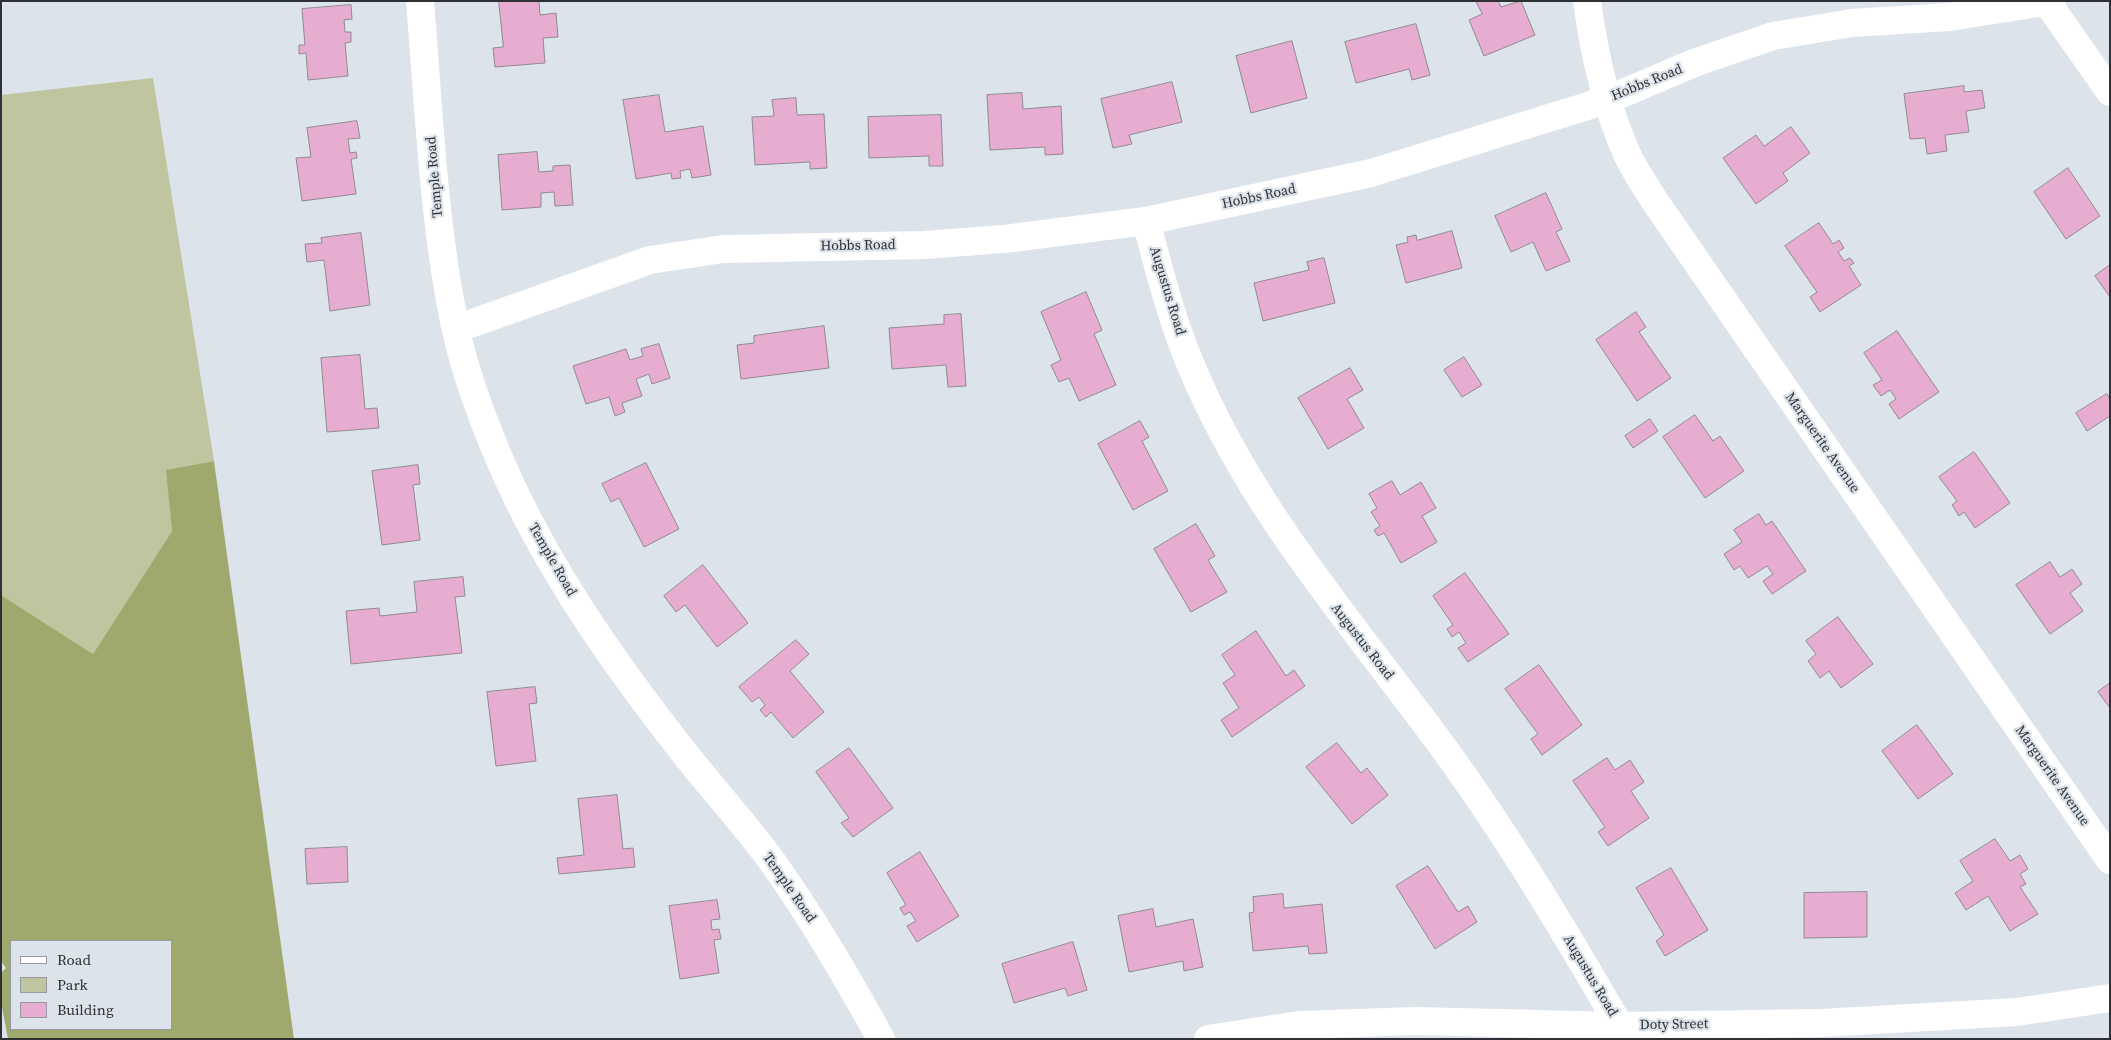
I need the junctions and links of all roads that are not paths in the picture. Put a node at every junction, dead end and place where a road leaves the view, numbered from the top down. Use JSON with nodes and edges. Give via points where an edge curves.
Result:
{"nodes":[{"id":1,"x":420,"y":1,"type":"edge"},
{"id":2,"x":1587,"y":1,"type":"edge"},
{"id":3,"x":2049,"y":2,"type":"edge"},
{"id":4,"x":2110,"y":92,"type":"edge"},
{"id":5,"x":1607,"y":100,"type":"junction"},
{"id":6,"x":1146,"y":221,"type":"junction"},
{"id":7,"x":456,"y":329,"type":"junction"},
{"id":8,"x":2110,"y":860,"type":"edge"},
{"id":9,"x":2110,"y":998,"type":"edge"},
{"id":10,"x":1623,"y":1032,"type":"edge"},
{"id":11,"x":881,"y":1039,"type":"edge"},
{"id":12,"x":1208,"y":1039,"type":"edge"}],
"edges":[{"from":1,"to":7,"type":"street","name":"Temple Road","via":[[442,246]]},
{"from":2,"to":5,"type":"street","name":"Marguerite Avenue"},
{"from":3,"to":4,"type":"street"},
{"from":3,"to":5,"type":"street","name":"Hobbs Road","via":[[1949,17],[1852,23],[1773,36],[1694,63]]},
{"from":5,"to":6,"type":"street","name":"Hobbs Road","via":[[1371,173]]},
{"from":5,"to":8,"type":"street","name":"Marguerite Avenue","via":[[1627,154],[1654,200]]},
{"from":6,"to":7,"type":"street","name":"Hobbs Road","via":[[1004,239],[924,245],[722,250],[650,260]]},
{"from":6,"to":10,"type":"street","name":"Augustus Road","via":[[1190,364],[1230,445],[1329,599],[1440,743],[1502,832]]},
{"from":7,"to":11,"type":"street","name":"Temple Road","via":[[502,465],[547,554],[601,642],[685,754],[773,862],[829,945]]},
{"from":9,"to":10,"type":"street","name":"Doty Street","via":[[2017,1012]]},
{"from":10,"to":12,"type":"street","name":"Doty Street","via":[[1416,1020],[1299,1025]]}]}
